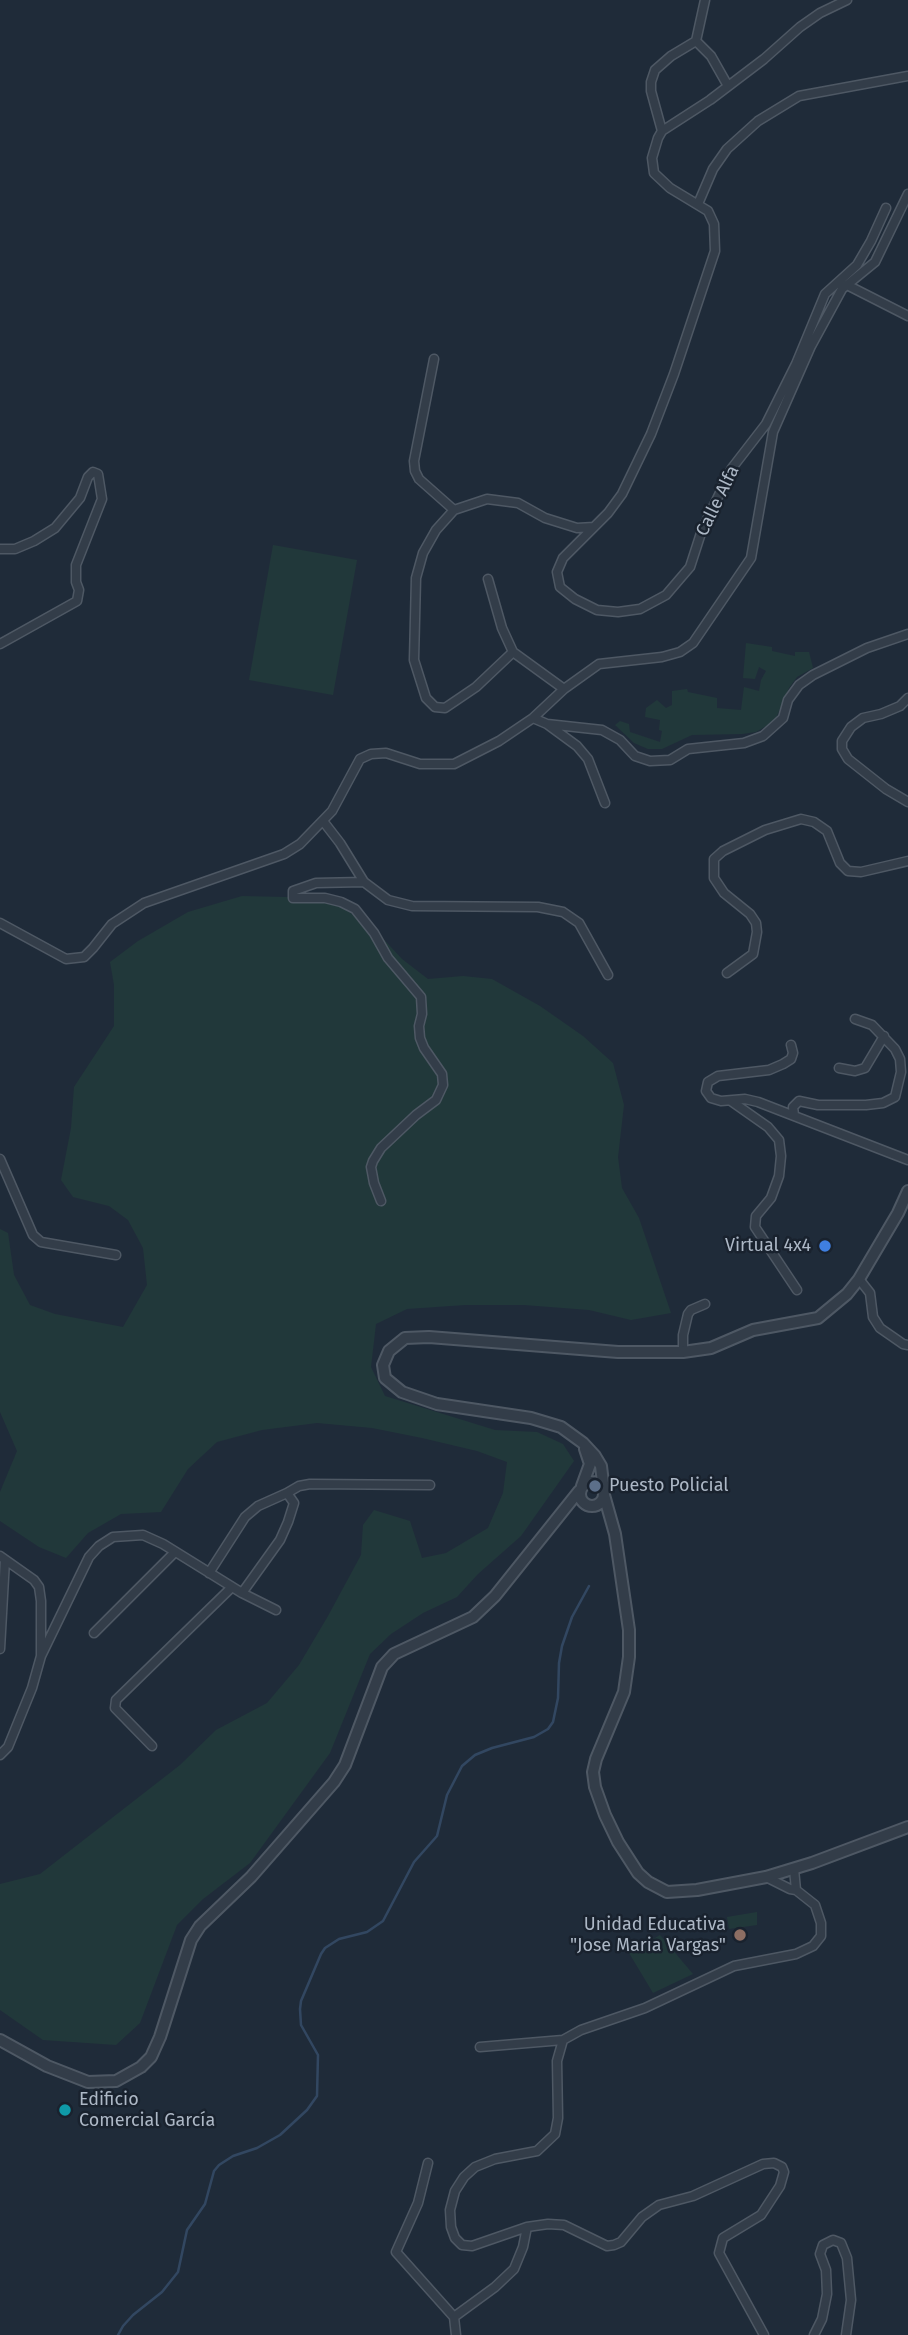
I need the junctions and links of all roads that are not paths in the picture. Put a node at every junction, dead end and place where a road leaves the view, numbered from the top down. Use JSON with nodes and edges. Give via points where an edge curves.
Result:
{"nodes":[{"id":1,"x":705,"y":0,"type":"edge"},
{"id":2,"x":847,"y":0,"type":"edge"},
{"id":3,"x":696,"y":41,"type":"junction"},
{"id":4,"x":908,"y":76,"type":"edge"},
{"id":5,"x":728,"y":86,"type":"junction"},
{"id":6,"x":662,"y":131,"type":"junction"},
{"id":7,"x":908,"y":194,"type":"edge"},
{"id":8,"x":698,"y":204,"type":"junction"},
{"id":9,"x":886,"y":208,"type":"dead end"},
{"id":10,"x":847,"y":285,"type":"junction"},
{"id":11,"x":908,"y":316,"type":"edge"},
{"id":12,"x":433,"y":359,"type":"dead end"},
{"id":13,"x":454,"y":510,"type":"junction"},
{"id":14,"x":594,"y":527,"type":"junction"},
{"id":15,"x":0,"y":549,"type":"edge"},
{"id":16,"x":488,"y":579,"type":"dead end"},
{"id":17,"x":908,"y":634,"type":"edge"},
{"id":18,"x":0,"y":643,"type":"edge"},
{"id":19,"x":513,"y":652,"type":"junction"},
{"id":20,"x":564,"y":689,"type":"junction"},
{"id":21,"x":908,"y":698,"type":"edge"},
{"id":22,"x":533,"y":718,"type":"junction"},
{"id":23,"x":547,"y":724,"type":"junction"},
{"id":24,"x":908,"y":802,"type":"edge"},
{"id":25,"x":605,"y":803,"type":"dead end"},
{"id":26,"x":323,"y":821,"type":"junction"},
{"id":27,"x":908,"y":861,"type":"edge"},
{"id":28,"x":364,"y":881,"type":"junction"},
{"id":29,"x":0,"y":923,"type":"edge"},
{"id":30,"x":727,"y":973,"type":"dead end"},
{"id":31,"x":608,"y":975,"type":"dead end"},
{"id":32,"x":855,"y":1019,"type":"dead end"},
{"id":33,"x":884,"y":1036,"type":"junction"},
{"id":34,"x":791,"y":1045,"type":"dead end"},
{"id":35,"x":839,"y":1068,"type":"dead end"},
{"id":36,"x":730,"y":1100,"type":"junction"},
{"id":37,"x":794,"y":1115,"type":"junction"},
{"id":38,"x":0,"y":1158,"type":"edge"},
{"id":39,"x":908,"y":1160,"type":"edge"},
{"id":40,"x":908,"y":1191,"type":"edge"},
{"id":41,"x":381,"y":1201,"type":"dead end"},
{"id":42,"x":116,"y":1255,"type":"dead end"},
{"id":43,"x":859,"y":1279,"type":"junction"},
{"id":44,"x":797,"y":1290,"type":"dead end"},
{"id":45,"x":705,"y":1304,"type":"dead end"},
{"id":46,"x":908,"y":1345,"type":"edge"},
{"id":47,"x":683,"y":1352,"type":"junction"},
{"id":48,"x":583,"y":1443,"type":"junction"},
{"id":49,"x":430,"y":1485,"type":"dead end"},
{"id":50,"x":580,"y":1490,"type":"junction"},
{"id":51,"x":286,"y":1493,"type":"junction"},
{"id":52,"x":604,"y":1493,"type":"junction"},
{"id":53,"x":589,"y":1506,"type":"junction"},
{"id":54,"x":563,"y":1509,"type":"junction"},
{"id":55,"x":615,"y":1542,"type":"junction"},
{"id":56,"x":175,"y":1552,"type":"junction"},
{"id":57,"x":3,"y":1558,"type":"edge"},
{"id":58,"x":209,"y":1573,"type":"junction"},
{"id":59,"x":232,"y":1587,"type":"junction"},
{"id":60,"x":242,"y":1593,"type":"junction"},
{"id":61,"x":276,"y":1611,"type":"dead end"},
{"id":62,"x":94,"y":1633,"type":"dead end"},
{"id":63,"x":0,"y":1649,"type":"edge"},
{"id":64,"x":41,"y":1656,"type":"junction"},
{"id":65,"x":152,"y":1746,"type":"dead end"},
{"id":66,"x":0,"y":1755,"type":"edge"},
{"id":67,"x":908,"y":1827,"type":"edge"},
{"id":68,"x":794,"y":1868,"type":"junction"},
{"id":69,"x":766,"y":1877,"type":"junction"},
{"id":70,"x":796,"y":1890,"type":"junction"},
{"id":71,"x":0,"y":2040,"type":"edge"},
{"id":72,"x":563,"y":2040,"type":"junction"},
{"id":73,"x":480,"y":2047,"type":"dead end"},
{"id":74,"x":428,"y":2163,"type":"dead end"},
{"id":75,"x":527,"y":2227,"type":"junction"},
{"id":76,"x":454,"y":2318,"type":"junction"},
{"id":77,"x":456,"y":2335,"type":"edge"},
{"id":78,"x":764,"y":2335,"type":"edge"},
{"id":79,"x":814,"y":2335,"type":"edge"},
{"id":80,"x":846,"y":2335,"type":"edge"}],
"edges":[{"from":1,"to":3,"type":"street"},
{"from":2,"to":5,"type":"street","via":[[800,27]]},
{"from":3,"to":5,"type":"street","via":[[711,56]]},
{"from":3,"to":6,"type":"street","via":[[655,70],[651,91]]},
{"from":4,"to":8,"type":"street","via":[[799,96],[758,121],[727,149]]},
{"from":5,"to":6,"type":"street"},
{"from":6,"to":8,"type":"street","via":[[654,147],[654,173]]},
{"from":7,"to":10,"type":"street","via":[[875,262]]},
{"from":8,"to":14,"type":"street","via":[[714,224],[715,251],[651,433],[622,494]]},
{"from":9,"to":14,"type":"street","name":"Calle Alfa","via":[[856,265],[825,294],[766,424],[732,468],[690,566],[666,595],[640,609],[618,612],[597,610],[561,587],[557,572],[563,558]]},
{"from":10,"to":11,"type":"street"},
{"from":10,"to":20,"type":"street","via":[[811,346],[773,432],[751,558],[693,643],[662,657],[599,664]]},
{"from":12,"to":13,"type":"street","via":[[415,471]]},
{"from":13,"to":14,"type":"street","via":[[487,499],[518,503],[564,525]]},
{"from":13,"to":19,"type":"street","via":[[423,553],[416,578],[414,660],[426,698],[435,707],[445,708]]},
{"from":15,"to":18,"type":"street","via":[[15,549],[55,528],[80,498],[88,477],[93,472],[99,474],[102,499],[76,565],[77,601]]},
{"from":16,"to":19,"type":"street"},
{"from":17,"to":23,"type":"street","via":[[813,675],[788,700],[775,727],[744,743],[702,746],[670,760],[650,761],[635,756],[603,730]]},
{"from":19,"to":20,"type":"street"},
{"from":20,"to":22,"type":"street"},
{"from":21,"to":24,"type":"street","via":[[900,706],[863,718],[842,741],[848,759]]},
{"from":22,"to":23,"type":"street"},
{"from":22,"to":26,"type":"street","via":[[454,764],[420,764],[386,753],[360,759]]},
{"from":23,"to":25,"type":"street","via":[[588,759]]},
{"from":26,"to":28,"type":"street"},
{"from":26,"to":29,"type":"street","via":[[284,854],[122,915],[84,957],[66,959]]},
{"from":27,"to":30,"type":"street","via":[[849,871],[840,863],[827,831],[801,819],[723,851],[714,859],[714,878],[724,893],[750,914],[757,932],[752,954]]},
{"from":28,"to":31,"type":"street","via":[[388,900],[404,905],[538,907],[563,912],[579,923]]},
{"from":28,"to":41,"type":"street","via":[[316,883],[293,891],[293,898],[325,898],[355,909],[421,997],[420,1038],[442,1074],[443,1085],[436,1100],[373,1161]]},
{"from":32,"to":33,"type":"street"},
{"from":33,"to":35,"type":"street","via":[[865,1068]]},
{"from":33,"to":37,"type":"street","via":[[900,1059],[895,1097],[866,1105],[799,1101],[793,1107]]},
{"from":34,"to":36,"type":"street","via":[[791,1059],[783,1065],[718,1076],[708,1082],[711,1098]]},
{"from":36,"to":37,"type":"street","via":[[758,1102]]},
{"from":36,"to":44,"type":"street","via":[[779,1140],[779,1176],[771,1198],[756,1216],[755,1227]]},
{"from":37,"to":39,"type":"street"},
{"from":38,"to":42,"type":"street","via":[[33,1236],[41,1242]]},
{"from":40,"to":43,"type":"street"},
{"from":43,"to":46,"type":"street","via":[[870,1293],[873,1317],[880,1328]]},
{"from":43,"to":47,"type":"street","via":[[818,1318],[753,1330],[711,1348]]},
{"from":45,"to":47,"type":"street","via":[[688,1314]]},
{"from":47,"to":48,"type":"street","via":[[618,1352],[429,1337],[405,1338],[389,1351],[383,1365],[385,1378],[402,1392],[437,1404],[531,1418],[561,1427]]},
{"from":48,"to":50,"type":"street","via":[[590,1464]]},
{"from":48,"to":52,"type":"street","via":[[598,1461]]},
{"from":49,"to":51,"type":"street","via":[[310,1484]]},
{"from":50,"to":52,"type":"street","via":[[593,1482]]},
{"from":50,"to":53,"type":"street","via":[[580,1499]]},
{"from":50,"to":54,"type":"street"},
{"from":51,"to":58,"type":"street","via":[[245,1517]]},
{"from":51,"to":60,"type":"street","via":[[294,1503],[288,1522]]},
{"from":52,"to":53,"type":"street","via":[[601,1503]]},
{"from":52,"to":55,"type":"street"},
{"from":53,"to":54,"type":"street"},
{"from":53,"to":55,"type":"street","via":[[603,1517]]},
{"from":54,"to":71,"type":"street","via":[[473,1617],[394,1654],[382,1667],[345,1765],[334,1782],[191,1940],[160,2037],[141,2067],[116,2081],[88,2082]]},
{"from":55,"to":69,"type":"street","via":[[629,1657],[624,1692],[593,1772],[605,1815],[638,1873],[667,1892]]},
{"from":56,"to":58,"type":"street"},
{"from":56,"to":62,"type":"street"},
{"from":56,"to":64,"type":"street","via":[[143,1535],[113,1537],[99,1546],[89,1557]]},
{"from":57,"to":63,"type":"street"},
{"from":57,"to":64,"type":"street","via":[[39,1587]]},
{"from":58,"to":59,"type":"street"},
{"from":59,"to":60,"type":"street"},
{"from":59,"to":65,"type":"street","via":[[116,1700],[115,1708]]},
{"from":60,"to":61,"type":"street"},
{"from":64,"to":66,"type":"street","via":[[8,1747]]},
{"from":67,"to":68,"type":"street"},
{"from":68,"to":69,"type":"street"},
{"from":68,"to":70,"type":"street"},
{"from":69,"to":70,"type":"street"},
{"from":70,"to":72,"type":"street","via":[[815,1905],[821,1923],[821,1936],[813,1946],[796,1954],[734,1966]]},
{"from":72,"to":73,"type":"street"},
{"from":72,"to":75,"type":"street","via":[[557,2062],[555,2134],[537,2151],[475,2167],[455,2191],[450,2210],[451,2227],[462,2245],[472,2246]]},
{"from":74,"to":76,"type":"street","via":[[414,2214],[396,2252]]},
{"from":75,"to":76,"type":"street","via":[[514,2269]]},
{"from":75,"to":78,"type":"street","via":[[564,2225],[607,2246],[614,2245],[659,2205],[774,2162],[784,2172],[761,2215],[719,2245],[719,2253]]},
{"from":76,"to":77,"type":"street"},
{"from":79,"to":80,"type":"street","via":[[827,2294],[820,2254],[823,2245],[833,2240],[841,2243],[847,2258],[851,2300]]}]}
